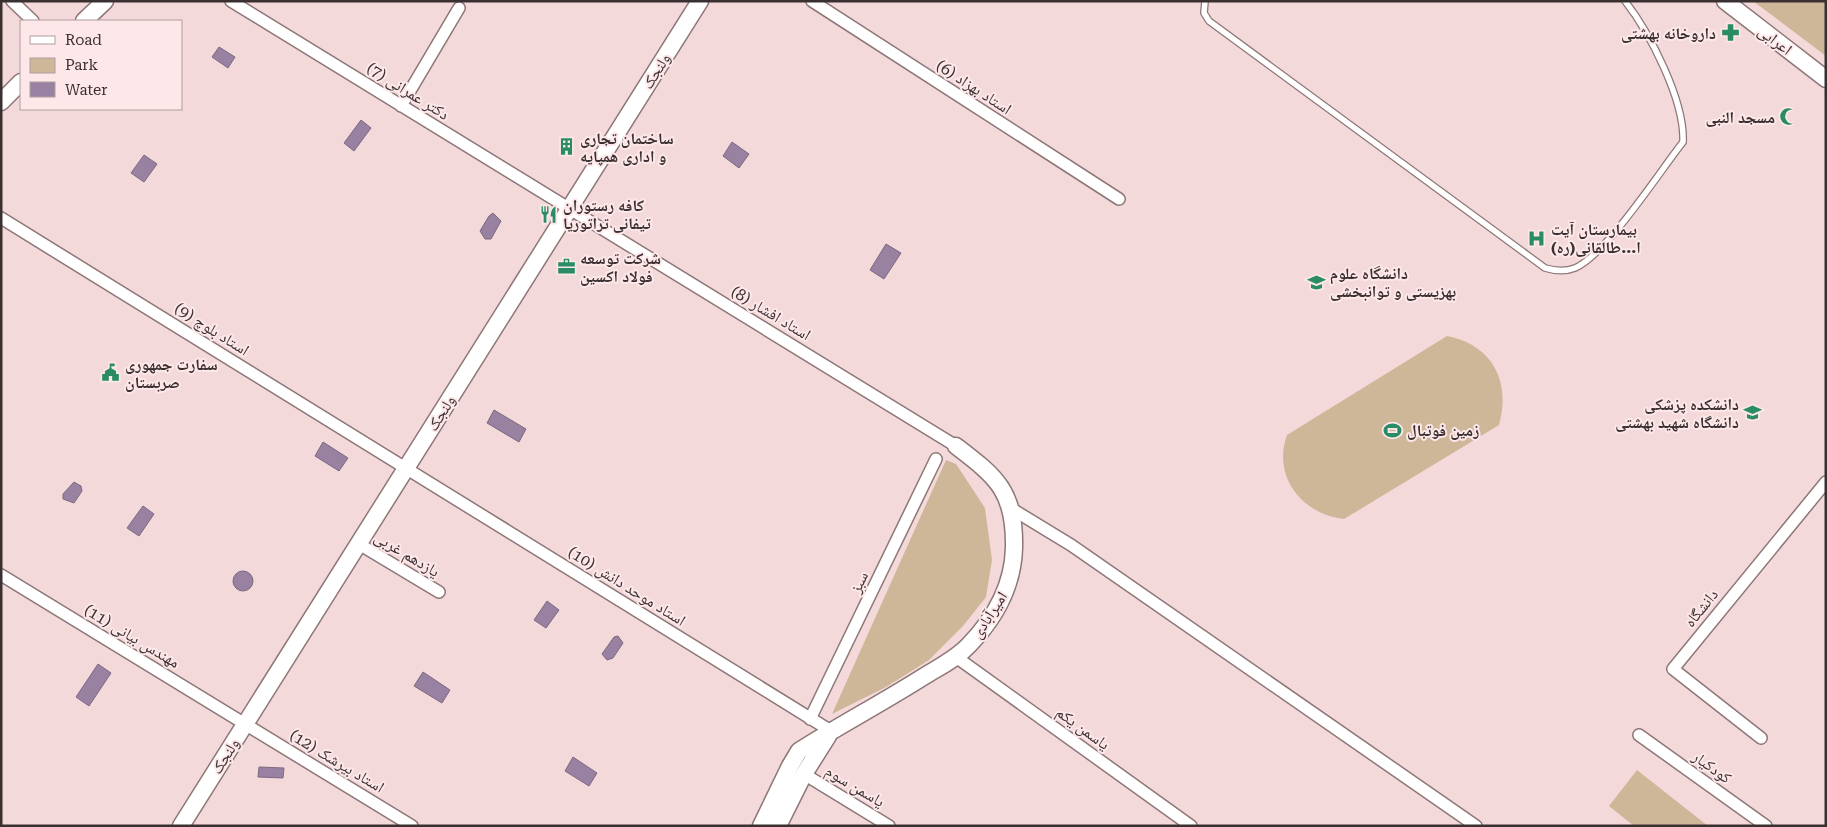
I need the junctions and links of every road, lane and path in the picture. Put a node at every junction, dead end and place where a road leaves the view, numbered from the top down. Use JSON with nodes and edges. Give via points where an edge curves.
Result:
{"nodes":[{"id":1,"x":12,"y":1,"type":"edge"},
{"id":2,"x":105,"y":1,"type":"edge"},
{"id":3,"x":231,"y":1,"type":"edge"},
{"id":4,"x":700,"y":1,"type":"edge"},
{"id":5,"x":812,"y":1,"type":"edge"},
{"id":6,"x":1205,"y":1,"type":"edge"},
{"id":7,"x":1625,"y":1,"type":"edge"},
{"id":8,"x":1724,"y":1,"type":"edge"},
{"id":9,"x":459,"y":8,"type":"dead end"},
{"id":10,"x":32,"y":20,"type":"edge"},
{"id":11,"x":85,"y":20,"type":"edge"},
{"id":12,"x":1826,"y":79,"type":"edge"},
{"id":13,"x":20,"y":83,"type":"edge"},
{"id":14,"x":1,"y":102,"type":"edge"},
{"id":15,"x":401,"y":106,"type":"junction"},
{"id":16,"x":1119,"y":200,"type":"dead end"},
{"id":17,"x":569,"y":209,"type":"junction"},
{"id":18,"x":1,"y":218,"type":"edge"},
{"id":19,"x":956,"y":446,"type":"joint"},
{"id":20,"x":936,"y":459,"type":"dead end"},
{"id":21,"x":406,"y":468,"type":"junction"},
{"id":22,"x":1826,"y":482,"type":"edge"},
{"id":23,"x":1012,"y":509,"type":"junction"},
{"id":24,"x":358,"y":544,"type":"junction"},
{"id":25,"x":1,"y":575,"type":"edge"},
{"id":26,"x":439,"y":592,"type":"dead end"},
{"id":27,"x":956,"y":657,"type":"junction"},
{"id":28,"x":810,"y":718,"type":"junction"},
{"id":29,"x":245,"y":724,"type":"junction"},
{"id":30,"x":831,"y":731,"type":"junction"},
{"id":31,"x":1639,"y":735,"type":"dead end"},
{"id":32,"x":1761,"y":738,"type":"dead end"},
{"id":33,"x":797,"y":770,"type":"junction"},
{"id":34,"x":1187,"y":825,"type":"edge"},
{"id":35,"x":181,"y":826,"type":"edge"},
{"id":36,"x":412,"y":826,"type":"edge"},
{"id":37,"x":761,"y":826,"type":"edge"},
{"id":38,"x":778,"y":826,"type":"edge"},
{"id":39,"x":889,"y":826,"type":"edge"},
{"id":40,"x":1476,"y":826,"type":"edge"},
{"id":41,"x":1766,"y":826,"type":"edge"}],
"edges":[{"from":1,"to":10,"type":"street"},
{"from":2,"to":11,"type":"main road"},
{"from":3,"to":15,"type":"street","name":"دکتر عمرانی (7)"},
{"from":4,"to":17,"type":"main road","name":"ولنجک"},
{"from":5,"to":16,"type":"street","name":"استاد بهزاد (6)"},
{"from":6,"to":7,"type":"lane","via":[[1204,13],[1209,21],[1545,268],[1558,271],[1576,268],[1603,247],[1683,142],[1684,125],[1676,97],[1640,20]]},
{"from":8,"to":12,"type":"main road","name":"اعرابی"},
{"from":9,"to":15,"type":"street"},
{"from":13,"to":14,"type":"main road"},
{"from":15,"to":17,"type":"street","name":"دکتر عمرانی (7)"},
{"from":17,"to":19,"type":"street","name":"استاد افشار (8)"},
{"from":17,"to":21,"type":"main road","name":"ولنجک"},
{"from":18,"to":21,"type":"street","name":"استاد بلوچ (9)"},
{"from":19,"to":23,"type":"main road","name":"امیرآبادی","via":[[991,474]]},
{"from":20,"to":28,"type":"street","name":"سبز"},
{"from":21,"to":24,"type":"main road","name":"ولنجک"},
{"from":21,"to":28,"type":"street","name":"استاد موحد دانش (10)"},
{"from":22,"to":32,"type":"street","name":"دانشگاه","via":[[1673,669]]},
{"from":23,"to":27,"type":"main road","name":"امیرآبادی","via":[[1011,577],[1004,596],[985,626]]},
{"from":23,"to":40,"type":"street","via":[[1079,550]]},
{"from":24,"to":26,"type":"street","name":"یازدهم غربی"},
{"from":24,"to":29,"type":"main road","name":"ولنجک"},
{"from":25,"to":29,"type":"street","name":"مهندس بیانی (11)"},
{"from":27,"to":30,"type":"main road","name":"امیرآبادی"},
{"from":27,"to":34,"type":"street","name":"یاسمن یکم"},
{"from":28,"to":30,"type":"street","name":"استاد موحد دانش (10)"},
{"from":29,"to":35,"type":"main road","name":"ولنجک"},
{"from":29,"to":36,"type":"street","name":"استاد بیرشک (12)"},
{"from":30,"to":33,"type":"main road","name":"امیرآبادی"},
{"from":31,"to":41,"type":"street","name":"کودکیار"},
{"from":33,"to":37,"type":"main road","name":"امیرآبادی"},
{"from":33,"to":38,"type":"main road","name":"امیرآبادی"},
{"from":33,"to":39,"type":"street","name":"یاسمن سوم"}]}
